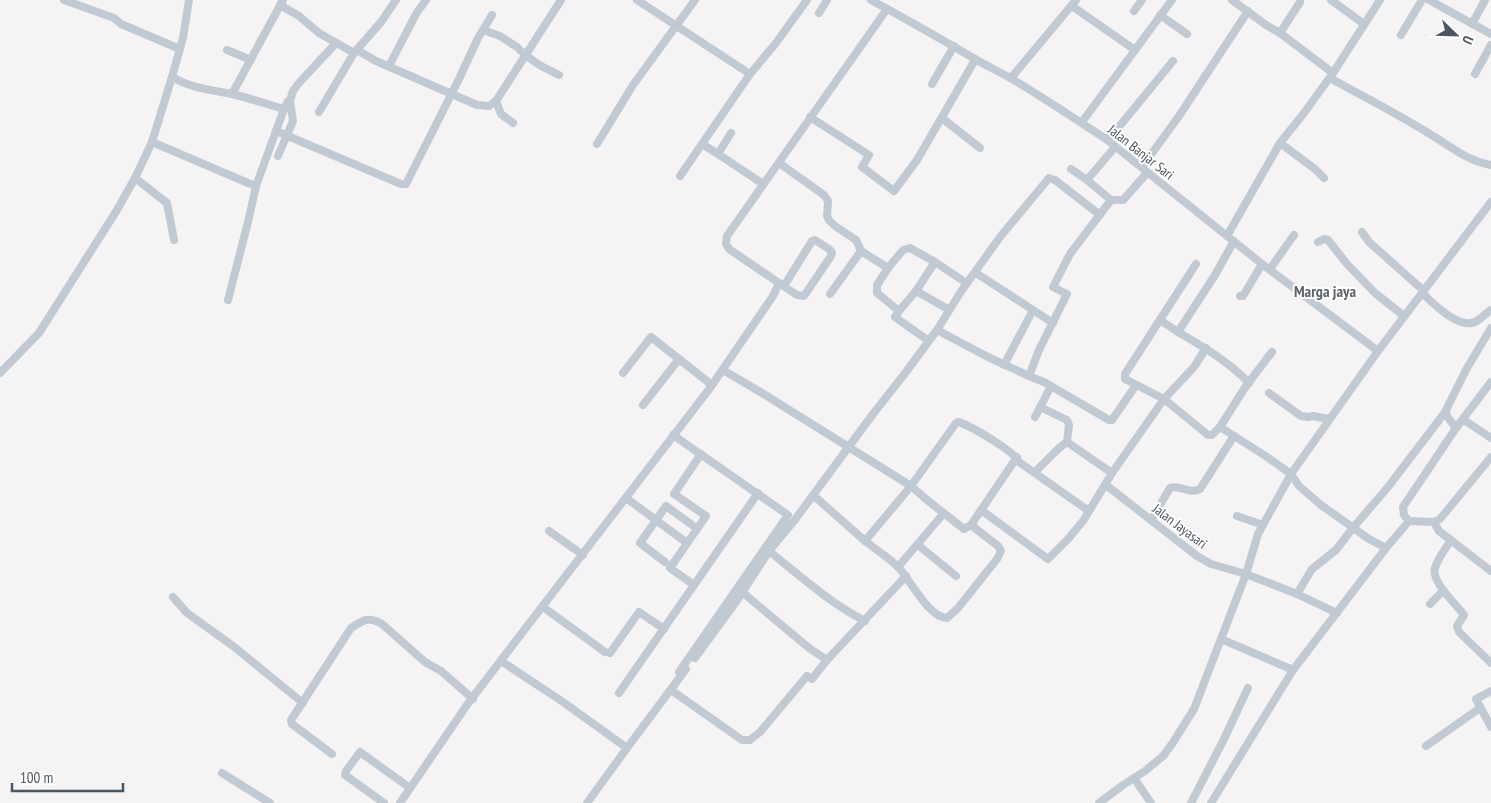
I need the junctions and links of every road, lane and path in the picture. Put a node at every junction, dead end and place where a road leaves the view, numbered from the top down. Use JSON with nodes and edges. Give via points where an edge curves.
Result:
{"nodes":[{"id":1,"x":64,"y":0,"type":"edge"},
{"id":2,"x":188,"y":0,"type":"edge"},
{"id":3,"x":396,"y":0,"type":"edge"},
{"id":4,"x":426,"y":0,"type":"edge"},
{"id":5,"x":561,"y":0,"type":"edge"},
{"id":6,"x":637,"y":0,"type":"edge"},
{"id":7,"x":695,"y":0,"type":"edge"},
{"id":8,"x":807,"y":0,"type":"edge"},
{"id":9,"x":827,"y":0,"type":"edge"},
{"id":10,"x":872,"y":0,"type":"edge"},
{"id":11,"x":1142,"y":0,"type":"edge"},
{"id":12,"x":1172,"y":0,"type":"edge"},
{"id":13,"x":1232,"y":0,"type":"edge"},
{"id":14,"x":1331,"y":0,"type":"edge"},
{"id":15,"x":1380,"y":0,"type":"edge"},
{"id":16,"x":1422,"y":0,"type":"edge"},
{"id":17,"x":1429,"y":0,"type":"edge"},
{"id":18,"x":1485,"y":0,"type":"edge"},
{"id":19,"x":282,"y":2,"type":"edge"},
{"id":20,"x":1300,"y":2,"type":"dead end"},
{"id":21,"x":1074,"y":3,"type":"edge"},
{"id":22,"x":887,"y":9,"type":"junction"},
{"id":23,"x":1134,"y":11,"type":"dead end"},
{"id":24,"x":1248,"y":11,"type":"junction"},
{"id":25,"x":819,"y":13,"type":"dead end"},
{"id":26,"x":492,"y":15,"type":"dead end"},
{"id":27,"x":1160,"y":16,"type":"junction"},
{"id":28,"x":1364,"y":24,"type":"junction"},
{"id":29,"x":1472,"y":24,"type":"junction"},
{"id":30,"x":676,"y":26,"type":"junction"},
{"id":31,"x":483,"y":30,"type":"junction"},
{"id":32,"x":1280,"y":33,"type":"junction"},
{"id":33,"x":1187,"y":34,"type":"dead end"},
{"id":34,"x":1491,"y":34,"type":"edge"},
{"id":35,"x":1401,"y":36,"type":"dead end"},
{"id":36,"x":336,"y":43,"type":"junction"},
{"id":37,"x":1491,"y":45,"type":"edge"},
{"id":38,"x":954,"y":46,"type":"junction"},
{"id":39,"x":180,"y":49,"type":"junction"},
{"id":40,"x":227,"y":50,"type":"dead end"},
{"id":41,"x":1135,"y":50,"type":"junction"},
{"id":42,"x":356,"y":51,"type":"junction"},
{"id":43,"x":525,"y":55,"type":"junction"},
{"id":44,"x":251,"y":60,"type":"junction"},
{"id":45,"x":976,"y":60,"type":"junction"},
{"id":46,"x":1173,"y":61,"type":"dead end"},
{"id":47,"x":388,"y":66,"type":"junction"},
{"id":48,"x":750,"y":74,"type":"junction"},
{"id":49,"x":1475,"y":74,"type":"dead end"},
{"id":50,"x":559,"y":75,"type":"dead end"},
{"id":51,"x":1331,"y":75,"type":"junction"},
{"id":52,"x":172,"y":78,"type":"junction"},
{"id":53,"x":1011,"y":78,"type":"junction"},
{"id":54,"x":932,"y":84,"type":"dead end"},
{"id":55,"x":232,"y":94,"type":"junction"},
{"id":56,"x":451,"y":94,"type":"junction"},
{"id":57,"x":290,"y":101,"type":"junction"},
{"id":58,"x":496,"y":101,"type":"junction"},
{"id":59,"x":284,"y":109,"type":"junction"},
{"id":60,"x":319,"y":112,"type":"dead end"},
{"id":61,"x":810,"y":117,"type":"junction"},
{"id":62,"x":942,"y":118,"type":"junction"},
{"id":63,"x":1082,"y":122,"type":"junction"},
{"id":64,"x":513,"y":123,"type":"dead end"},
{"id":65,"x":276,"y":131,"type":"junction"},
{"id":66,"x":731,"y":133,"type":"dead end"},
{"id":67,"x":287,"y":135,"type":"junction"},
{"id":68,"x":1106,"y":139,"type":"junction"},
{"id":69,"x":152,"y":142,"type":"junction"},
{"id":70,"x":1280,"y":143,"type":"junction"},
{"id":71,"x":597,"y":144,"type":"dead end"},
{"id":72,"x":702,"y":144,"type":"junction"},
{"id":73,"x":1115,"y":147,"type":"junction"},
{"id":74,"x":980,"y":148,"type":"dead end"},
{"id":75,"x":718,"y":154,"type":"junction"},
{"id":76,"x":278,"y":156,"type":"dead end"},
{"id":77,"x":779,"y":163,"type":"junction"},
{"id":78,"x":1491,"y":165,"type":"edge"},
{"id":79,"x":1070,"y":169,"type":"dead end"},
{"id":80,"x":1144,"y":170,"type":"junction"},
{"id":81,"x":680,"y":176,"type":"dead end"},
{"id":82,"x":135,"y":178,"type":"junction"},
{"id":83,"x":1324,"y":178,"type":"dead end"},
{"id":84,"x":1087,"y":180,"type":"junction"},
{"id":85,"x":763,"y":184,"type":"junction"},
{"id":86,"x":256,"y":186,"type":"junction"},
{"id":87,"x":1111,"y":200,"type":"junction"},
{"id":88,"x":1491,"y":202,"type":"edge"},
{"id":89,"x":1100,"y":215,"type":"junction"},
{"id":90,"x":1362,"y":232,"type":"dead end"},
{"id":91,"x":1294,"y":235,"type":"dead end"},
{"id":92,"x":1227,"y":236,"type":"junction"},
{"id":93,"x":174,"y":240,"type":"dead end"},
{"id":94,"x":1234,"y":241,"type":"junction"},
{"id":95,"x":1318,"y":242,"type":"dead end"},
{"id":96,"x":861,"y":251,"type":"junction"},
{"id":97,"x":935,"y":262,"type":"junction"},
{"id":98,"x":1196,"y":264,"type":"dead end"},
{"id":99,"x":1262,"y":264,"type":"junction"},
{"id":100,"x":888,"y":268,"type":"junction"},
{"id":101,"x":1270,"y":269,"type":"junction"},
{"id":102,"x":976,"y":273,"type":"junction"},
{"id":103,"x":964,"y":282,"type":"dead end"},
{"id":104,"x":782,"y":285,"type":"junction"},
{"id":105,"x":916,"y":290,"type":"junction"},
{"id":106,"x":1423,"y":292,"type":"junction"},
{"id":107,"x":830,"y":294,"type":"dead end"},
{"id":108,"x":1240,"y":296,"type":"dead end"},
{"id":109,"x":228,"y":300,"type":"dead end"},
{"id":110,"x":946,"y":308,"type":"dead end"},
{"id":111,"x":1033,"y":310,"type":"junction"},
{"id":112,"x":1491,"y":310,"type":"edge"},
{"id":113,"x":899,"y":311,"type":"junction"},
{"id":114,"x":1404,"y":316,"type":"junction"},
{"id":115,"x":1160,"y":320,"type":"junction"},
{"id":116,"x":1053,"y":323,"type":"junction"},
{"id":117,"x":1491,"y":328,"type":"edge"},
{"id":118,"x":937,"y":330,"type":"junction"},
{"id":119,"x":1178,"y":332,"type":"junction"},
{"id":120,"x":926,"y":339,"type":"dead end"},
{"id":121,"x":1206,"y":348,"type":"junction"},
{"id":122,"x":1378,"y":351,"type":"junction"},
{"id":123,"x":1272,"y":352,"type":"dead end"},
{"id":124,"x":679,"y":359,"type":"junction"},
{"id":125,"x":1004,"y":365,"type":"junction"},
{"id":126,"x":723,"y":370,"type":"junction"},
{"id":127,"x":0,"y":373,"type":"edge"},
{"id":128,"x":623,"y":373,"type":"dead end"},
{"id":129,"x":1029,"y":376,"type":"junction"},
{"id":130,"x":1491,"y":382,"type":"edge"},
{"id":131,"x":1248,"y":383,"type":"junction"},
{"id":132,"x":712,"y":385,"type":"junction"},
{"id":133,"x":1136,"y":385,"type":"junction"},
{"id":134,"x":1052,"y":386,"type":"junction"},
{"id":135,"x":1269,"y":393,"type":"dead end"},
{"id":136,"x":1164,"y":399,"type":"junction"},
{"id":137,"x":643,"y":405,"type":"dead end"},
{"id":138,"x":1040,"y":407,"type":"junction"},
{"id":139,"x":1446,"y":411,"type":"junction"},
{"id":140,"x":1035,"y":417,"type":"dead end"},
{"id":141,"x":1329,"y":419,"type":"junction"},
{"id":142,"x":1464,"y":420,"type":"junction"},
{"id":143,"x":1220,"y":427,"type":"junction"},
{"id":144,"x":1456,"y":428,"type":"junction"},
{"id":145,"x":673,"y":435,"type":"junction"},
{"id":146,"x":1234,"y":436,"type":"junction"},
{"id":147,"x":1491,"y":438,"type":"edge"},
{"id":148,"x":1067,"y":442,"type":"junction"},
{"id":149,"x":849,"y":446,"type":"junction"},
{"id":150,"x":701,"y":454,"type":"junction"},
{"id":151,"x":1491,"y":457,"type":"edge"},
{"id":152,"x":1018,"y":458,"type":"junction"},
{"id":153,"x":1035,"y":472,"type":"junction"},
{"id":154,"x":1112,"y":473,"type":"junction"},
{"id":155,"x":1291,"y":474,"type":"junction"},
{"id":156,"x":1106,"y":485,"type":"junction"},
{"id":157,"x":912,"y":486,"type":"junction"},
{"id":158,"x":758,"y":493,"type":"junction"},
{"id":159,"x":814,"y":495,"type":"junction"},
{"id":160,"x":626,"y":498,"type":"junction"},
{"id":161,"x":981,"y":510,"type":"junction"},
{"id":162,"x":1090,"y":511,"type":"junction"},
{"id":163,"x":944,"y":514,"type":"junction"},
{"id":164,"x":1237,"y":516,"type":"dead end"},
{"id":165,"x":656,"y":520,"type":"junction"},
{"id":166,"x":1150,"y":520,"type":"junction"},
{"id":167,"x":1408,"y":521,"type":"junction"},
{"id":168,"x":1434,"y":522,"type":"junction"},
{"id":169,"x":692,"y":525,"type":"dead end"},
{"id":170,"x":971,"y":525,"type":"junction"},
{"id":171,"x":1263,"y":525,"type":"junction"},
{"id":172,"x":1352,"y":528,"type":"junction"},
{"id":173,"x":549,"y":531,"type":"dead end"},
{"id":174,"x":682,"y":540,"type":"dead end"},
{"id":175,"x":1452,"y":540,"type":"junction"},
{"id":176,"x":866,"y":541,"type":"junction"},
{"id":177,"x":918,"y":544,"type":"junction"},
{"id":178,"x":1386,"y":548,"type":"junction"},
{"id":179,"x":770,"y":551,"type":"junction"},
{"id":180,"x":583,"y":554,"type":"junction"},
{"id":181,"x":665,"y":562,"type":"dead end"},
{"id":182,"x":898,"y":567,"type":"junction"},
{"id":183,"x":1491,"y":571,"type":"edge"},
{"id":184,"x":1246,"y":574,"type":"junction"},
{"id":185,"x":906,"y":576,"type":"junction"},
{"id":186,"x":956,"y":576,"type":"dead end"},
{"id":187,"x":694,"y":585,"type":"junction"},
{"id":188,"x":1443,"y":591,"type":"junction"},
{"id":189,"x":742,"y":592,"type":"junction"},
{"id":190,"x":1297,"y":594,"type":"junction"},
{"id":191,"x":173,"y":597,"type":"dead end"},
{"id":192,"x":1430,"y":604,"type":"dead end"},
{"id":193,"x":543,"y":607,"type":"junction"},
{"id":194,"x":1337,"y":613,"type":"junction"},
{"id":195,"x":865,"y":621,"type":"junction"},
{"id":196,"x":664,"y":629,"type":"junction"},
{"id":197,"x":1221,"y":639,"type":"junction"},
{"id":198,"x":827,"y":660,"type":"junction"},
{"id":199,"x":501,"y":661,"type":"junction"},
{"id":200,"x":1491,"y":663,"type":"edge"},
{"id":201,"x":1293,"y":670,"type":"junction"},
{"id":202,"x":679,"y":672,"type":"dead end"},
{"id":203,"x":1248,"y":688,"type":"dead end"},
{"id":204,"x":671,"y":690,"type":"junction"},
{"id":205,"x":1491,"y":691,"type":"edge"},
{"id":206,"x":619,"y":693,"type":"dead end"},
{"id":207,"x":473,"y":698,"type":"junction"},
{"id":208,"x":303,"y":702,"type":"junction"},
{"id":209,"x":1480,"y":708,"type":"junction"},
{"id":210,"x":1491,"y":727,"type":"edge"},
{"id":211,"x":1426,"y":746,"type":"dead end"},
{"id":212,"x":627,"y":748,"type":"junction"},
{"id":213,"x":332,"y":754,"type":"dead end"},
{"id":214,"x":222,"y":773,"type":"dead end"},
{"id":215,"x":1134,"y":778,"type":"junction"},
{"id":216,"x":410,"y":788,"type":"junction"},
{"id":217,"x":270,"y":803,"type":"edge"},
{"id":218,"x":384,"y":803,"type":"edge"},
{"id":219,"x":400,"y":803,"type":"edge"},
{"id":220,"x":587,"y":803,"type":"edge"},
{"id":221,"x":1099,"y":803,"type":"edge"},
{"id":222,"x":1151,"y":803,"type":"edge"},
{"id":223,"x":1191,"y":803,"type":"edge"},
{"id":224,"x":1211,"y":803,"type":"edge"}],
"edges":[{"from":1,"to":39,"type":"street","via":[[107,15],[120,24]]},
{"from":2,"to":39,"type":"street"},
{"from":3,"to":42,"type":"street"},
{"from":4,"to":47,"type":"street"},
{"from":5,"to":43,"type":"street"},
{"from":6,"to":30,"type":"street"},
{"from":7,"to":30,"type":"street"},
{"from":8,"to":48,"type":"street"},
{"from":9,"to":25,"type":"street"},
{"from":10,"to":22,"type":"street","name":"Jalan Banjar Sari"},
{"from":11,"to":23,"type":"street"},
{"from":12,"to":27,"type":"street"},
{"from":13,"to":24,"type":"street"},
{"from":14,"to":28,"type":"street"},
{"from":15,"to":28,"type":"street"},
{"from":16,"to":35,"type":"street"},
{"from":17,"to":29,"type":"street"},
{"from":18,"to":29,"type":"street"},
{"from":19,"to":36,"type":"street"},
{"from":19,"to":44,"type":"street"},
{"from":20,"to":32,"type":"street"},
{"from":21,"to":41,"type":"street"},
{"from":21,"to":53,"type":"street"},
{"from":22,"to":38,"type":"street","name":"Jalan Banjar Sari"},
{"from":22,"to":61,"type":"street"},
{"from":24,"to":32,"type":"street"},
{"from":24,"to":80,"type":"street"},
{"from":26,"to":31,"type":"street"},
{"from":27,"to":33,"type":"street"},
{"from":27,"to":41,"type":"street"},
{"from":28,"to":51,"type":"street"},
{"from":29,"to":34,"type":"street"},
{"from":30,"to":48,"type":"street"},
{"from":30,"to":71,"type":"street","via":[[633,85]]},
{"from":31,"to":43,"type":"street","via":[[509,42]]},
{"from":31,"to":56,"type":"street"},
{"from":32,"to":51,"type":"street"},
{"from":36,"to":42,"type":"street"},
{"from":36,"to":57,"type":"street","via":[[295,87]]},
{"from":37,"to":49,"type":"street"},
{"from":38,"to":45,"type":"street","name":"Jalan Banjar Sari"},
{"from":38,"to":54,"type":"street"},
{"from":39,"to":52,"type":"street"},
{"from":40,"to":44,"type":"street"},
{"from":41,"to":63,"type":"street"},
{"from":42,"to":47,"type":"street"},
{"from":42,"to":60,"type":"street"},
{"from":43,"to":50,"type":"street"},
{"from":43,"to":58,"type":"street"},
{"from":44,"to":55,"type":"street"},
{"from":45,"to":53,"type":"street","name":"Jalan Banjar Sari"},
{"from":45,"to":62,"type":"street"},
{"from":46,"to":68,"type":"street"},
{"from":47,"to":56,"type":"street"},
{"from":48,"to":72,"type":"street"},
{"from":51,"to":70,"type":"street"},
{"from":51,"to":78,"type":"street","via":[[1463,156]]},
{"from":52,"to":55,"type":"street","via":[[208,91]]},
{"from":52,"to":69,"type":"street"},
{"from":53,"to":63,"type":"street","name":"Jalan Banjar Sari"},
{"from":55,"to":59,"type":"street"},
{"from":56,"to":58,"type":"street","via":[[477,105],[489,106]]},
{"from":56,"to":67,"type":"street","via":[[404,184]]},
{"from":57,"to":59,"type":"street"},
{"from":57,"to":67,"type":"street","via":[[293,120]]},
{"from":58,"to":64,"type":"street","via":[[501,114]]},
{"from":59,"to":65,"type":"street"},
{"from":61,"to":62,"type":"street","via":[[869,155],[862,167],[894,191]]},
{"from":61,"to":77,"type":"street"},
{"from":62,"to":74,"type":"street"},
{"from":63,"to":68,"type":"street","name":"Jalan Banjar Sari"},
{"from":65,"to":67,"type":"street"},
{"from":65,"to":86,"type":"street"},
{"from":66,"to":75,"type":"street"},
{"from":67,"to":76,"type":"street"},
{"from":68,"to":73,"type":"street","name":"Jalan Banjar Sari"},
{"from":69,"to":82,"type":"street"},
{"from":69,"to":86,"type":"street"},
{"from":70,"to":83,"type":"street"},
{"from":70,"to":92,"type":"street"},
{"from":72,"to":75,"type":"street"},
{"from":72,"to":81,"type":"street"},
{"from":73,"to":80,"type":"street","name":"Jalan Banjar Sari"},
{"from":73,"to":84,"type":"street"},
{"from":75,"to":85,"type":"street"},
{"from":77,"to":85,"type":"street"},
{"from":77,"to":96,"type":"street","via":[[824,195],[828,201],[829,220],[856,240]]},
{"from":79,"to":84,"type":"street"},
{"from":80,"to":87,"type":"street","via":[[1123,200]]},
{"from":80,"to":92,"type":"street","name":"Jalan Banjar Sari"},
{"from":82,"to":93,"type":"street","via":[[166,201]]},
{"from":82,"to":127,"type":"street","via":[[39,333]]},
{"from":84,"to":87,"type":"street"},
{"from":85,"to":104,"type":"street","via":[[730,229],[726,244]]},
{"from":86,"to":109,"type":"street"},
{"from":87,"to":89,"type":"street"},
{"from":88,"to":106,"type":"street"},
{"from":89,"to":102,"type":"street","via":[[1049,178],[1000,237]]},
{"from":89,"to":116,"type":"street","via":[[1070,254],[1053,287],[1067,294]]},
{"from":90,"to":106,"type":"street"},
{"from":91,"to":101,"type":"street"},
{"from":92,"to":94,"type":"street","name":"Jalan Banjar Sari"},
{"from":94,"to":99,"type":"street","name":"Jalan Banjar Sari"},
{"from":94,"to":119,"type":"street"},
{"from":95,"to":114,"type":"street","via":[[1324,238],[1328,240],[1347,264]]},
{"from":96,"to":100,"type":"street"},
{"from":96,"to":107,"type":"street"},
{"from":97,"to":100,"type":"street","via":[[906,248]]},
{"from":97,"to":103,"type":"street"},
{"from":97,"to":105,"type":"street"},
{"from":98,"to":115,"type":"street"},
{"from":99,"to":101,"type":"street","name":"Jalan Banjar Sari"},
{"from":99,"to":108,"type":"street"},
{"from":100,"to":113,"type":"street","via":[[876,290]]},
{"from":101,"to":122,"type":"street","name":"Jalan Banjar Sari"},
{"from":102,"to":111,"type":"street"},
{"from":102,"to":118,"type":"street"},
{"from":104,"to":104,"type":"street","via":[[812,241],[832,253],[804,296]]},
{"from":104,"to":126,"type":"street"},
{"from":105,"to":110,"type":"street"},
{"from":105,"to":113,"type":"street"},
{"from":106,"to":112,"type":"street","via":[[1449,316],[1464,323],[1476,322]]},
{"from":106,"to":114,"type":"street"},
{"from":111,"to":116,"type":"street"},
{"from":111,"to":125,"type":"street"},
{"from":113,"to":120,"type":"street","via":[[895,318]]},
{"from":114,"to":122,"type":"street"},
{"from":115,"to":119,"type":"street"},
{"from":115,"to":133,"type":"street","via":[[1125,374],[1125,379]]},
{"from":116,"to":129,"type":"street"},
{"from":117,"to":139,"type":"street"},
{"from":118,"to":125,"type":"street"},
{"from":118,"to":149,"type":"street"},
{"from":119,"to":121,"type":"street"},
{"from":121,"to":131,"type":"street"},
{"from":121,"to":136,"type":"street","via":[[1194,367]]},
{"from":122,"to":141,"type":"street"},
{"from":123,"to":131,"type":"street"},
{"from":124,"to":128,"type":"street","via":[[651,337]]},
{"from":124,"to":132,"type":"street"},
{"from":124,"to":137,"type":"street"},
{"from":125,"to":129,"type":"street"},
{"from":126,"to":132,"type":"street"},
{"from":126,"to":149,"type":"street"},
{"from":129,"to":134,"type":"street"},
{"from":130,"to":142,"type":"street"},
{"from":131,"to":143,"type":"street"},
{"from":132,"to":145,"type":"street"},
{"from":133,"to":134,"type":"street","via":[[1112,420]]},
{"from":133,"to":136,"type":"street"},
{"from":134,"to":138,"type":"street"},
{"from":135,"to":141,"type":"street","via":[[1301,416]]},
{"from":136,"to":143,"type":"street","via":[[1208,436]]},
{"from":136,"to":154,"type":"street"},
{"from":138,"to":140,"type":"street"},
{"from":138,"to":148,"type":"street","via":[[1066,420],[1069,425]]},
{"from":139,"to":144,"type":"street"},
{"from":139,"to":172,"type":"street"},
{"from":141,"to":155,"type":"street"},
{"from":142,"to":144,"type":"street"},
{"from":142,"to":147,"type":"street"},
{"from":143,"to":146,"type":"street"},
{"from":144,"to":167,"type":"street","via":[[1403,507]]},
{"from":145,"to":150,"type":"street"},
{"from":145,"to":160,"type":"street"},
{"from":146,"to":155,"type":"street"},
{"from":146,"to":166,"type":"street","via":[[1200,489],[1192,491],[1173,486]]},
{"from":148,"to":153,"type":"street"},
{"from":148,"to":154,"type":"street"},
{"from":149,"to":157,"type":"street"},
{"from":149,"to":159,"type":"street"},
{"from":150,"to":158,"type":"street"},
{"from":150,"to":187,"type":"street","via":[[674,494],[706,516],[670,568]]},
{"from":151,"to":168,"type":"street","via":[[1447,512]]},
{"from":152,"to":153,"type":"street"},
{"from":152,"to":157,"type":"street","via":[[958,422]]},
{"from":152,"to":161,"type":"street"},
{"from":153,"to":162,"type":"street"},
{"from":154,"to":156,"type":"street"},
{"from":155,"to":171,"type":"street"},
{"from":155,"to":172,"type":"street","via":[[1299,486]]},
{"from":156,"to":162,"type":"street"},
{"from":156,"to":166,"type":"street","name":"Jalan Jayasari"},
{"from":157,"to":163,"type":"street"},
{"from":157,"to":176,"type":"street"},
{"from":158,"to":187,"type":"street"},
{"from":158,"to":202,"type":"street","via":[[788,514]]},
{"from":159,"to":176,"type":"street"},
{"from":159,"to":179,"type":"street"},
{"from":160,"to":165,"type":"street"},
{"from":160,"to":180,"type":"street"},
{"from":161,"to":162,"type":"street","via":[[1048,559]]},
{"from":161,"to":170,"type":"street"},
{"from":163,"to":170,"type":"street","via":[[964,528]]},
{"from":163,"to":177,"type":"street"},
{"from":164,"to":171,"type":"street"},
{"from":165,"to":169,"type":"street","via":[[666,506]]},
{"from":165,"to":174,"type":"street"},
{"from":165,"to":181,"type":"street","via":[[640,543]]},
{"from":166,"to":184,"type":"street","name":"Jalan Jayasari","via":[[1211,564]]},
{"from":167,"to":168,"type":"street"},
{"from":167,"to":178,"type":"street"},
{"from":168,"to":175,"type":"street","via":[[1439,531]]},
{"from":170,"to":185,"type":"street","via":[[1001,551],[998,559],[948,618],[942,618],[923,601]]},
{"from":171,"to":184,"type":"street"},
{"from":172,"to":178,"type":"street"},
{"from":172,"to":190,"type":"street","via":[[1336,550],[1312,569]]},
{"from":173,"to":180,"type":"street"},
{"from":175,"to":183,"type":"street"},
{"from":175,"to":188,"type":"street","via":[[1434,569]]},
{"from":176,"to":182,"type":"street"},
{"from":177,"to":182,"type":"street"},
{"from":177,"to":186,"type":"street"},
{"from":178,"to":194,"type":"street"},
{"from":179,"to":189,"type":"street"},
{"from":179,"to":195,"type":"street","via":[[823,594]]},
{"from":180,"to":193,"type":"street"},
{"from":182,"to":185,"type":"street"},
{"from":184,"to":190,"type":"street","name":"Jalan Jayasari"},
{"from":184,"to":197,"type":"street"},
{"from":185,"to":195,"type":"street"},
{"from":187,"to":196,"type":"street"},
{"from":188,"to":192,"type":"street"},
{"from":188,"to":200,"type":"street","via":[[1464,615],[1457,626],[1459,632]]},
{"from":189,"to":198,"type":"street"},
{"from":189,"to":204,"type":"street"},
{"from":190,"to":194,"type":"street","name":"Jalan Jayasari"},
{"from":191,"to":208,"type":"street","via":[[187,613]]},
{"from":193,"to":196,"type":"street","via":[[607,653],[639,612]]},
{"from":193,"to":199,"type":"street"},
{"from":194,"to":201,"type":"street"},
{"from":195,"to":198,"type":"street"},
{"from":196,"to":206,"type":"street"},
{"from":197,"to":201,"type":"street"},
{"from":197,"to":215,"type":"street","via":[[1185,724],[1163,756]]},
{"from":198,"to":204,"type":"street","via":[[812,679],[807,676],[750,740],[742,740]]},
{"from":199,"to":207,"type":"street"},
{"from":199,"to":212,"type":"street"},
{"from":201,"to":224,"type":"street"},
{"from":203,"to":223,"type":"street"},
{"from":204,"to":212,"type":"street"},
{"from":205,"to":209,"type":"street","via":[[1477,698]]},
{"from":207,"to":208,"type":"street","via":[[424,662],[382,624],[363,620],[350,628]]},
{"from":207,"to":216,"type":"street"},
{"from":208,"to":213,"type":"street","via":[[291,720],[292,724]]},
{"from":209,"to":210,"type":"street"},
{"from":209,"to":211,"type":"street"},
{"from":212,"to":220,"type":"street"},
{"from":214,"to":217,"type":"street"},
{"from":215,"to":221,"type":"street"},
{"from":215,"to":222,"type":"street"},
{"from":216,"to":218,"type":"street","via":[[360,752],[344,775]]},
{"from":216,"to":219,"type":"street"}]}
